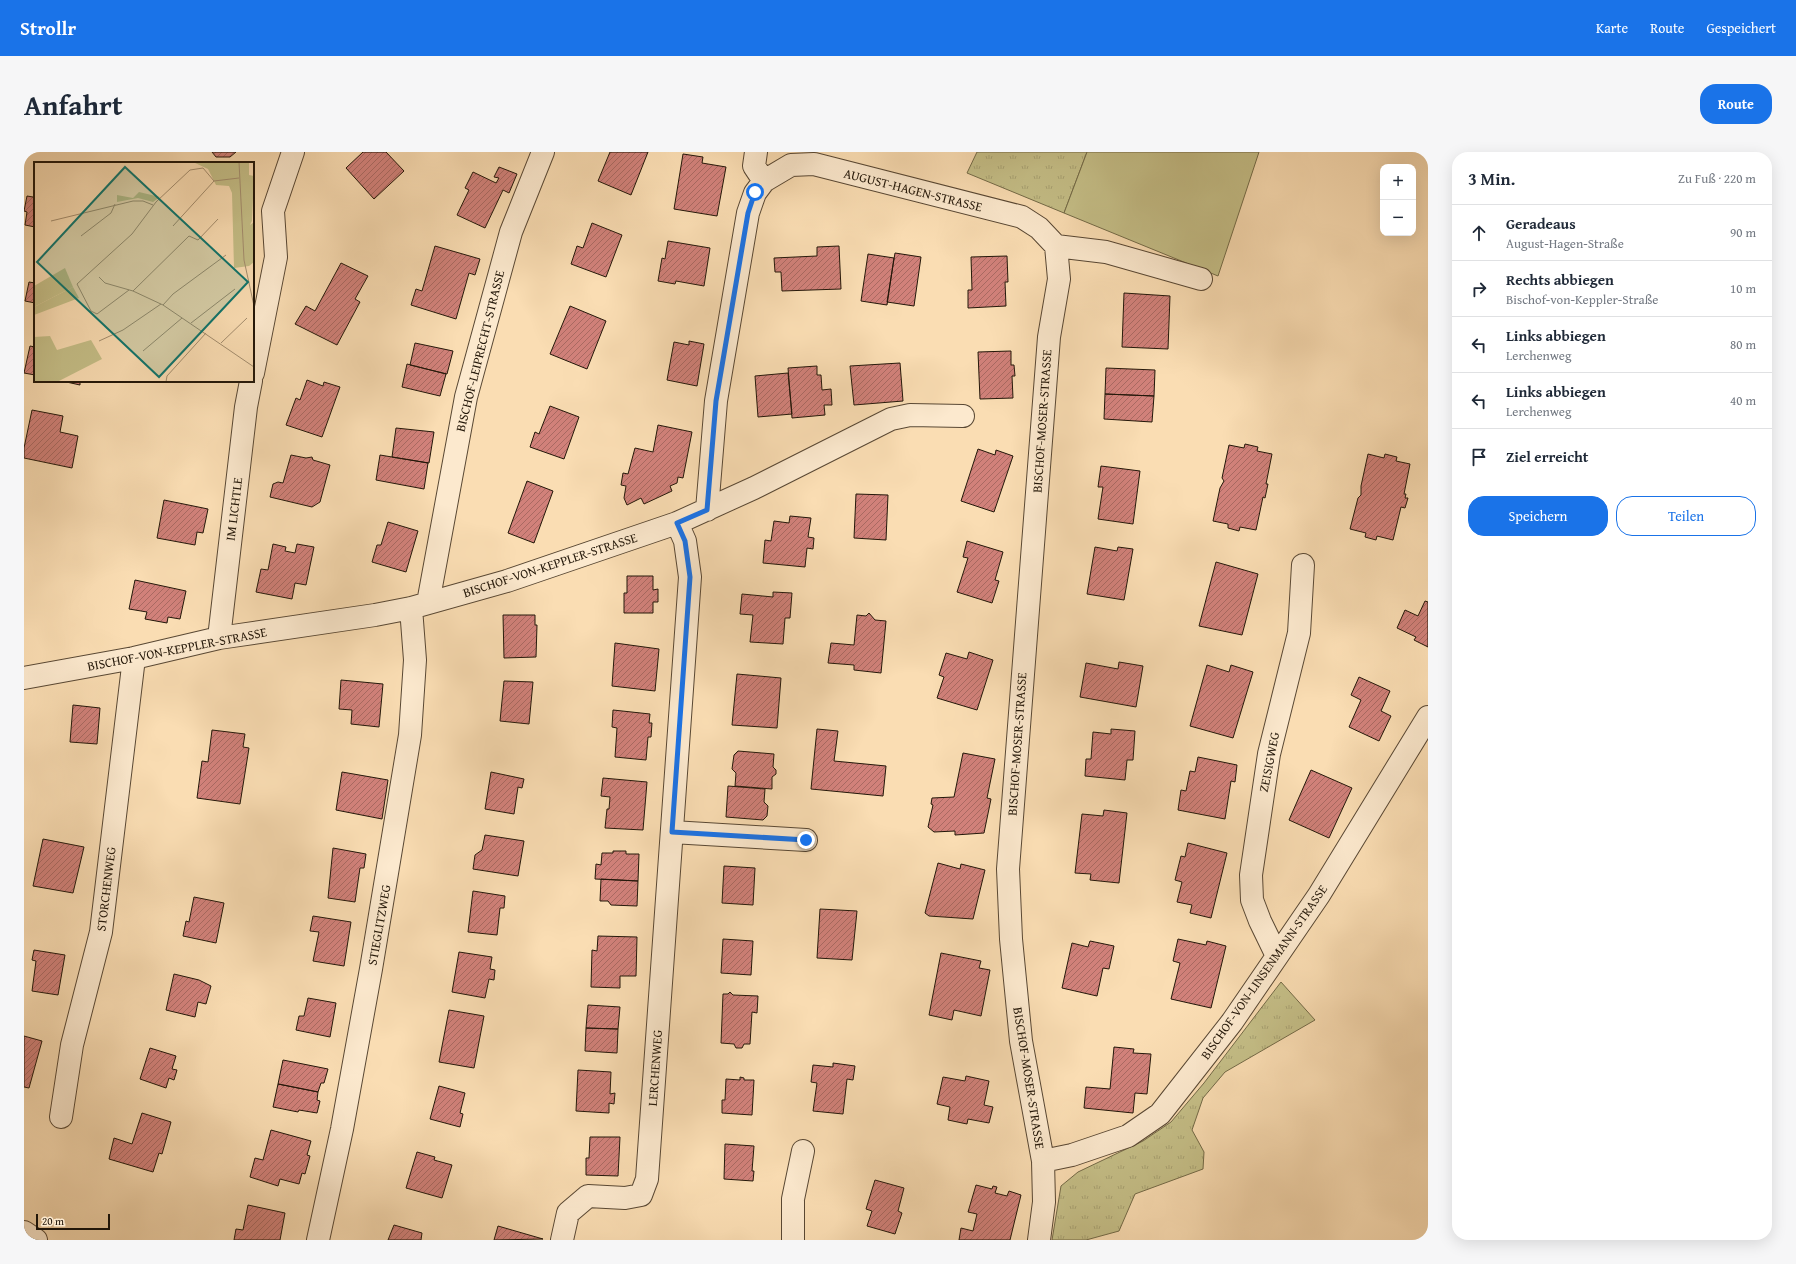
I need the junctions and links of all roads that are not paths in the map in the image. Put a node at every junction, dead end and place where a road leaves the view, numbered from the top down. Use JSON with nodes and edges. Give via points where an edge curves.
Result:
{"nodes":[{"id":1,"x":293,"y":152,"type":"edge"},
{"id":2,"x":543,"y":152,"type":"edge"},
{"id":3,"x":756,"y":152,"type":"edge"},
{"id":4,"x":764,"y":181,"type":"junction"},
{"id":5,"x":1056,"y":246,"type":"junction"},
{"id":6,"x":1201,"y":279,"type":"dead end"},
{"id":7,"x":254,"y":368,"type":"edge"},
{"id":8,"x":252,"y":382,"type":"edge"},
{"id":9,"x":963,"y":416,"type":"dead end"},
{"id":10,"x":707,"y":510,"type":"junction"},
{"id":11,"x":677,"y":523,"type":"junction"},
{"id":12,"x":1302,"y":565,"type":"dead end"},
{"id":13,"x":420,"y":605,"type":"junction"},
{"id":14,"x":219,"y":638,"type":"junction"},
{"id":15,"x":134,"y":658,"type":"junction"},
{"id":16,"x":24,"y":678,"type":"edge"},
{"id":17,"x":1428,"y":717,"type":"edge"},
{"id":18,"x":672,"y":832,"type":"junction"},
{"id":19,"x":806,"y":840,"type":"dead end"},
{"id":20,"x":1277,"y":956,"type":"junction"},
{"id":21,"x":61,"y":1117,"type":"dead end"},
{"id":22,"x":803,"y":1151,"type":"dead end"},
{"id":23,"x":1043,"y":1161,"type":"junction"},
{"id":24,"x":24,"y":1232,"type":"edge"},
{"id":25,"x":36,"y":1240,"type":"edge"},
{"id":26,"x":318,"y":1240,"type":"edge"},
{"id":27,"x":562,"y":1240,"type":"edge"},
{"id":28,"x":793,"y":1240,"type":"edge"},
{"id":29,"x":1039,"y":1240,"type":"edge"}],
"edges":[{"from":1,"to":7,"type":"street","via":[[273,211],[276,256]]},
{"from":2,"to":13,"type":"street","name":"BISCHOF-LEIPRECHT-STRASSE","via":[[511,232],[466,397]]},
{"from":3,"to":4,"type":"street","via":[[754,166]]},
{"from":4,"to":5,"type":"street","name":"AUGUST-HAGEN-STRASSE","via":[[791,165],[814,164],[1022,217],[1039,228]]},
{"from":4,"to":10,"type":"street","name":"AUGUST-HAGEN-STRASSE","via":[[755,192],[748,213],[716,401]]},
{"from":5,"to":6,"type":"street","via":[[1106,252]]},
{"from":5,"to":23,"type":"street","name":"BISCHOF-MOSER-STRASSE","via":[[1059,279],[1048,345],[1008,869],[1010,939],[1021,1041]]},
{"from":8,"to":14,"type":"street","name":"IM LICHTLE"},
{"from":9,"to":10,"type":"street","name":"BISCHOF-VON-KEPPLER-STRASSE","via":[[910,415],[890,419]]},
{"from":10,"to":11,"type":"street","name":"BISCHOF-VON-KEPPLER-STRASSE"},
{"from":11,"to":13,"type":"street","name":"BISCHOF-VON-KEPPLER-STRASSE","via":[[507,581]]},
{"from":11,"to":18,"type":"street","name":"LERCHENWEG","via":[[685,541],[690,577]]},
{"from":12,"to":20,"type":"street","name":"ZEISIGWEG","via":[[1299,632],[1269,754],[1251,875],[1252,900]]},
{"from":13,"to":14,"type":"street","name":"BISCHOF-VON-KEPPLER-STRASSE","via":[[375,615]]},
{"from":13,"to":26,"type":"street","name":"STIEGLITZWEG","via":[[410,734],[372,969]]},
{"from":14,"to":15,"type":"street","name":"BISCHOF-VON-KEPPLER-STRASSE"},
{"from":15,"to":16,"type":"street","name":"BISCHOF-VON-KEPPLER-STRASSE"},
{"from":15,"to":21,"type":"street","name":"STORCHENWEG","via":[[102,932],[72,1045]]},
{"from":17,"to":20,"type":"street","name":"BISCHOF-VON-LINSENMANN-STRASSE","via":[[1319,895]]},
{"from":18,"to":19,"type":"street"},
{"from":18,"to":27,"type":"street","name":"LERCHENWEG","via":[[647,1179],[641,1195],[626,1198],[588,1196],[568,1213]]},
{"from":20,"to":23,"type":"street","name":"BISCHOF-VON-LINSENMANN-STRASSE","via":[[1232,1022],[1160,1114],[1128,1136],[1072,1156]]},
{"from":22,"to":28,"type":"street","via":[[793,1198]]},
{"from":23,"to":29,"type":"street","name":"BISCHOF-MOSER-STRASSE","via":[[1044,1202]]},
{"from":24,"to":25,"type":"street"}]}
